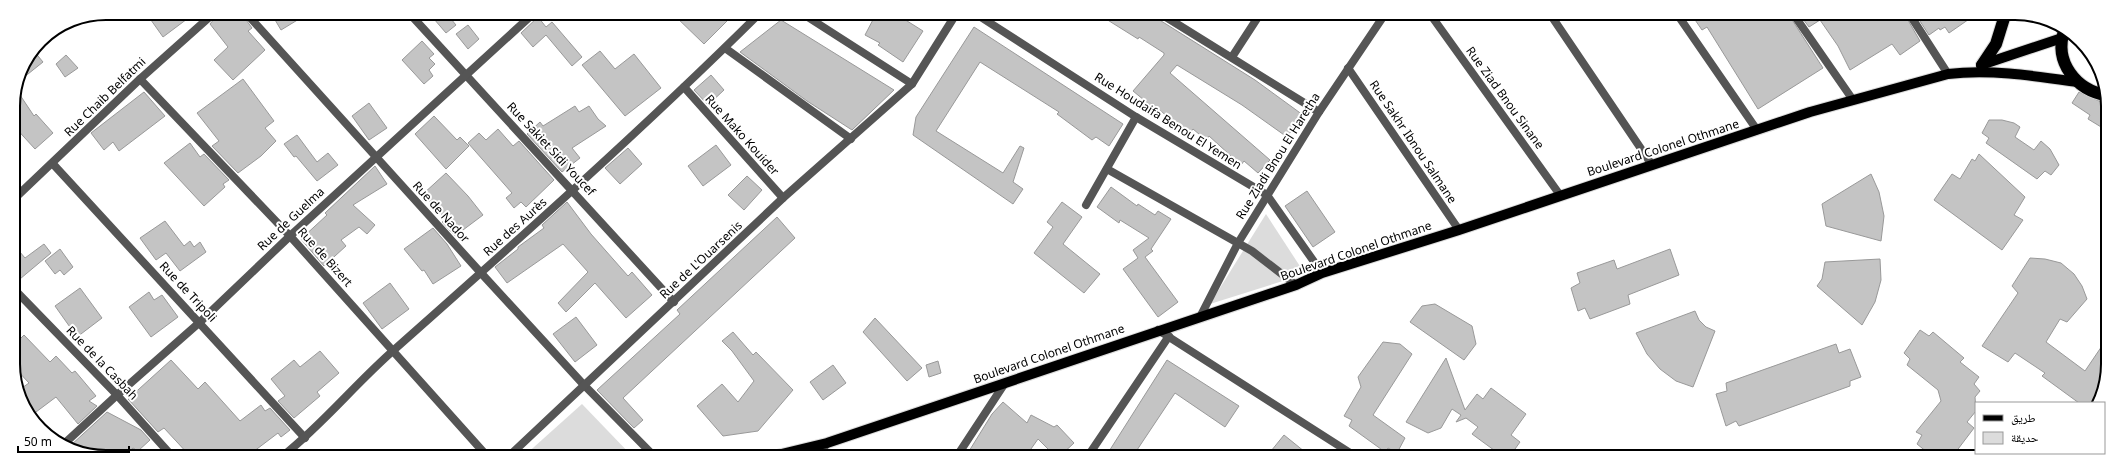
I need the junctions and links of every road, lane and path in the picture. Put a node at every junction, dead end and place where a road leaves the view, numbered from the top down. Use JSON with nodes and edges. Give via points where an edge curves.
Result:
{"nodes":[{"id":1,"x":206,"y":20,"type":"edge"},
{"id":2,"x":252,"y":20,"type":"edge"},
{"id":3,"x":415,"y":20,"type":"edge"},
{"id":4,"x":526,"y":20,"type":"edge"},
{"id":5,"x":753,"y":20,"type":"edge"},
{"id":6,"x":812,"y":20,"type":"edge"},
{"id":7,"x":952,"y":20,"type":"edge"},
{"id":8,"x":985,"y":20,"type":"edge"},
{"id":9,"x":1171,"y":20,"type":"edge"},
{"id":10,"x":1256,"y":20,"type":"edge"},
{"id":11,"x":1380,"y":20,"type":"edge"},
{"id":12,"x":1434,"y":20,"type":"edge"},
{"id":13,"x":1554,"y":20,"type":"edge"},
{"id":14,"x":1681,"y":20,"type":"edge"},
{"id":15,"x":1798,"y":20,"type":"edge"},
{"id":16,"x":1913,"y":20,"type":"edge"},
{"id":17,"x":2003,"y":20,"type":"edge"},
{"id":18,"x":2060,"y":34,"type":"edge"},
{"id":19,"x":2062,"y":35,"type":"edge"},
{"id":20,"x":725,"y":48,"type":"junction"},
{"id":21,"x":1232,"y":57,"type":"junction"},
{"id":22,"x":1982,"y":65,"type":"junction"},
{"id":23,"x":1348,"y":68,"type":"junction"},
{"id":24,"x":1966,"y":72,"type":"junction"},
{"id":25,"x":465,"y":74,"type":"junction"},
{"id":26,"x":1948,"y":74,"type":"junction"},
{"id":27,"x":140,"y":78,"type":"junction"},
{"id":28,"x":2077,"y":82,"type":"junction"},
{"id":29,"x":912,"y":84,"type":"junction"},
{"id":30,"x":684,"y":87,"type":"junction"},
{"id":31,"x":2100,"y":93,"type":"edge"},
{"id":32,"x":1853,"y":100,"type":"junction"},
{"id":33,"x":1319,"y":112,"type":"junction"},
{"id":34,"x":1136,"y":117,"type":"junction"},
{"id":35,"x":1757,"y":130,"type":"junction"},
{"id":36,"x":851,"y":139,"type":"junction"},
{"id":37,"x":375,"y":157,"type":"junction"},
{"id":38,"x":53,"y":164,"type":"junction"},
{"id":39,"x":1652,"y":164,"type":"junction"},
{"id":40,"x":1106,"y":169,"type":"junction"},
{"id":41,"x":573,"y":191,"type":"junction"},
{"id":42,"x":20,"y":194,"type":"edge"},
{"id":43,"x":1267,"y":195,"type":"junction"},
{"id":44,"x":1560,"y":195,"type":"junction"},
{"id":45,"x":783,"y":198,"type":"junction"},
{"id":46,"x":1086,"y":205,"type":"dead end"},
{"id":47,"x":1459,"y":230,"type":"junction"},
{"id":48,"x":290,"y":236,"type":"junction"},
{"id":49,"x":1238,"y":243,"type":"junction"},
{"id":50,"x":481,"y":273,"type":"junction"},
{"id":51,"x":1322,"y":273,"type":"junction"},
{"id":52,"x":1296,"y":285,"type":"junction"},
{"id":53,"x":20,"y":295,"type":"edge"},
{"id":54,"x":674,"y":302,"type":"junction"},
{"id":55,"x":1200,"y":317,"type":"junction"},
{"id":56,"x":200,"y":322,"type":"junction"},
{"id":57,"x":1158,"y":330,"type":"junction"},
{"id":58,"x":1169,"y":336,"type":"junction"},
{"id":59,"x":393,"y":351,"type":"junction"},
{"id":60,"x":1005,"y":382,"type":"junction"},
{"id":61,"x":583,"y":384,"type":"junction"},
{"id":62,"x":116,"y":394,"type":"junction"},
{"id":63,"x":305,"y":438,"type":"junction"},
{"id":64,"x":67,"y":441,"type":"edge"},
{"id":65,"x":827,"y":443,"type":"junction"},
{"id":66,"x":166,"y":450,"type":"edge"},
{"id":67,"x":290,"y":450,"type":"edge"},
{"id":68,"x":482,"y":450,"type":"edge"},
{"id":69,"x":515,"y":450,"type":"edge"},
{"id":70,"x":648,"y":450,"type":"edge"},
{"id":71,"x":798,"y":450,"type":"edge"},
{"id":72,"x":823,"y":450,"type":"edge"},
{"id":73,"x":961,"y":450,"type":"edge"},
{"id":74,"x":1092,"y":450,"type":"edge"},
{"id":75,"x":1346,"y":450,"type":"edge"}],
"edges":[{"from":1,"to":27,"type":"street","name":"Rue Chaib Belfatmi"},
{"from":2,"to":37,"type":"street","name":"Rue de Nador"},
{"from":3,"to":25,"type":"street","name":"Rue Sakiet Sidi Youcef"},
{"from":4,"to":25,"type":"street","name":"Rue de Guelma"},
{"from":5,"to":20,"type":"street","name":"Rue des Aurès"},
{"from":6,"to":29,"type":"street"},
{"from":7,"to":29,"type":"street","name":"Rue de L'Ouarsenis"},
{"from":8,"to":34,"type":"street","name":"Rue Houdaifa Benou El Yemen"},
{"from":9,"to":21,"type":"street"},
{"from":10,"to":21,"type":"street"},
{"from":11,"to":23,"type":"street","name":"Rue Ziadi Bnou El Haretha"},
{"from":12,"to":44,"type":"street","name":"Rue Ziad Bnou Sinane"},
{"from":13,"to":39,"type":"street"},
{"from":14,"to":35,"type":"street"},
{"from":15,"to":32,"type":"street"},
{"from":16,"to":26,"type":"street"},
{"from":17,"to":22,"type":"highway","via":[[1996,44]]},
{"from":18,"to":22,"type":"main road"},
{"from":19,"to":28,"type":"highway","via":[[2064,62]]},
{"from":20,"to":30,"type":"street","name":"Rue des Aurès"},
{"from":20,"to":36,"type":"street"},
{"from":21,"to":33,"type":"street"},
{"from":22,"to":24,"type":"main road"},
{"from":23,"to":33,"type":"street","name":"Rue Ziadi Bnou El Haretha"},
{"from":23,"to":47,"type":"street","name":"Rue Sakhr Ibnou Salmane"},
{"from":24,"to":26,"type":"main road","name":"Boulevard Colonel Othmane"},
{"from":24,"to":28,"type":"main road"},
{"from":25,"to":37,"type":"street","name":"Rue de Guelma"},
{"from":25,"to":41,"type":"street","name":"Rue Sakiet Sidi Youcef"},
{"from":26,"to":32,"type":"main road","name":"Boulevard Colonel Othmane"},
{"from":27,"to":38,"type":"street","name":"Rue Chaib Belfatmi"},
{"from":27,"to":48,"type":"street","name":"Rue de Bizert"},
{"from":28,"to":31,"type":"highway","via":[[2086,89]]},
{"from":29,"to":36,"type":"street","name":"Rue de L'Ouarsenis"},
{"from":30,"to":41,"type":"street","name":"Rue des Aurès"},
{"from":30,"to":45,"type":"street","name":"Rue Mako Kouider"},
{"from":32,"to":35,"type":"main road","name":"Boulevard Colonel Othmane"},
{"from":33,"to":43,"type":"street","name":"Rue Ziadi Bnou El Haretha"},
{"from":34,"to":40,"type":"street"},
{"from":34,"to":43,"type":"street","name":"Rue Houdaifa Benou El Yemen"},
{"from":35,"to":39,"type":"main road","name":"Boulevard Colonel Othmane"},
{"from":36,"to":45,"type":"street","name":"Rue de L'Ouarsenis"},
{"from":37,"to":48,"type":"street","name":"Rue de Guelma"},
{"from":37,"to":50,"type":"street","name":"Rue de Nador"},
{"from":38,"to":42,"type":"street","name":"Rue Chaib Belfatmi"},
{"from":38,"to":56,"type":"street","name":"Rue de Tripoli"},
{"from":39,"to":44,"type":"main road","name":"Boulevard Colonel Othmane"},
{"from":40,"to":46,"type":"street"},
{"from":40,"to":49,"type":"street"},
{"from":41,"to":50,"type":"street","name":"Rue des Aurès"},
{"from":41,"to":54,"type":"street","name":"Rue Sakiet Sidi Youcef"},
{"from":43,"to":49,"type":"street","name":"Rue Ziadi Bnou El Haretha"},
{"from":43,"to":51,"type":"street","name":"Rue Houdaifa Benou El Yemen"},
{"from":44,"to":47,"type":"main road","name":"Boulevard Colonel Othmane"},
{"from":45,"to":54,"type":"street","name":"Rue de L'Ouarsenis"},
{"from":47,"to":51,"type":"main road","name":"Boulevard Colonel Othmane"},
{"from":48,"to":56,"type":"street","name":"Rue de Guelma"},
{"from":48,"to":59,"type":"street","name":"Rue de Bizert"},
{"from":49,"to":52,"type":"street"},
{"from":49,"to":55,"type":"street","name":"Rue Ziadi Bnou El Haretha"},
{"from":50,"to":59,"type":"street","name":"Rue des Aurès"},
{"from":50,"to":61,"type":"street","name":"Rue de Nador"},
{"from":51,"to":52,"type":"main road","name":"Boulevard Colonel Othmane"},
{"from":52,"to":55,"type":"main road","name":"Boulevard Colonel Othmane"},
{"from":53,"to":62,"type":"street","name":"Rue de la Casbah"},
{"from":54,"to":61,"type":"street","name":"Rue de L'Ouarsenis"},
{"from":55,"to":57,"type":"main road","name":"Boulevard Colonel Othmane"},
{"from":56,"to":62,"type":"street","name":"Rue de Guelma"},
{"from":56,"to":63,"type":"street","name":"Rue de Tripoli"},
{"from":57,"to":58,"type":"street"},
{"from":57,"to":60,"type":"main road","name":"Boulevard Colonel Othmane"},
{"from":58,"to":74,"type":"street"},
{"from":58,"to":75,"type":"street"},
{"from":59,"to":63,"type":"street","name":"Rue des Aurès"},
{"from":59,"to":68,"type":"street","name":"Rue de Bizert"},
{"from":60,"to":65,"type":"main road","name":"Boulevard Colonel Othmane"},
{"from":60,"to":73,"type":"street"},
{"from":61,"to":69,"type":"street","name":"Rue de L'Ouarsenis"},
{"from":61,"to":70,"type":"street","name":"Rue de Nador"},
{"from":62,"to":64,"type":"street","name":"Rue de Guelma"},
{"from":62,"to":66,"type":"street","name":"Rue de la Casbah"},
{"from":63,"to":67,"type":"street","name":"Rue des Aurès"},
{"from":65,"to":71,"type":"main road","name":"Boulevard Colonel Othmane"},
{"from":65,"to":72,"type":"street"}]}
